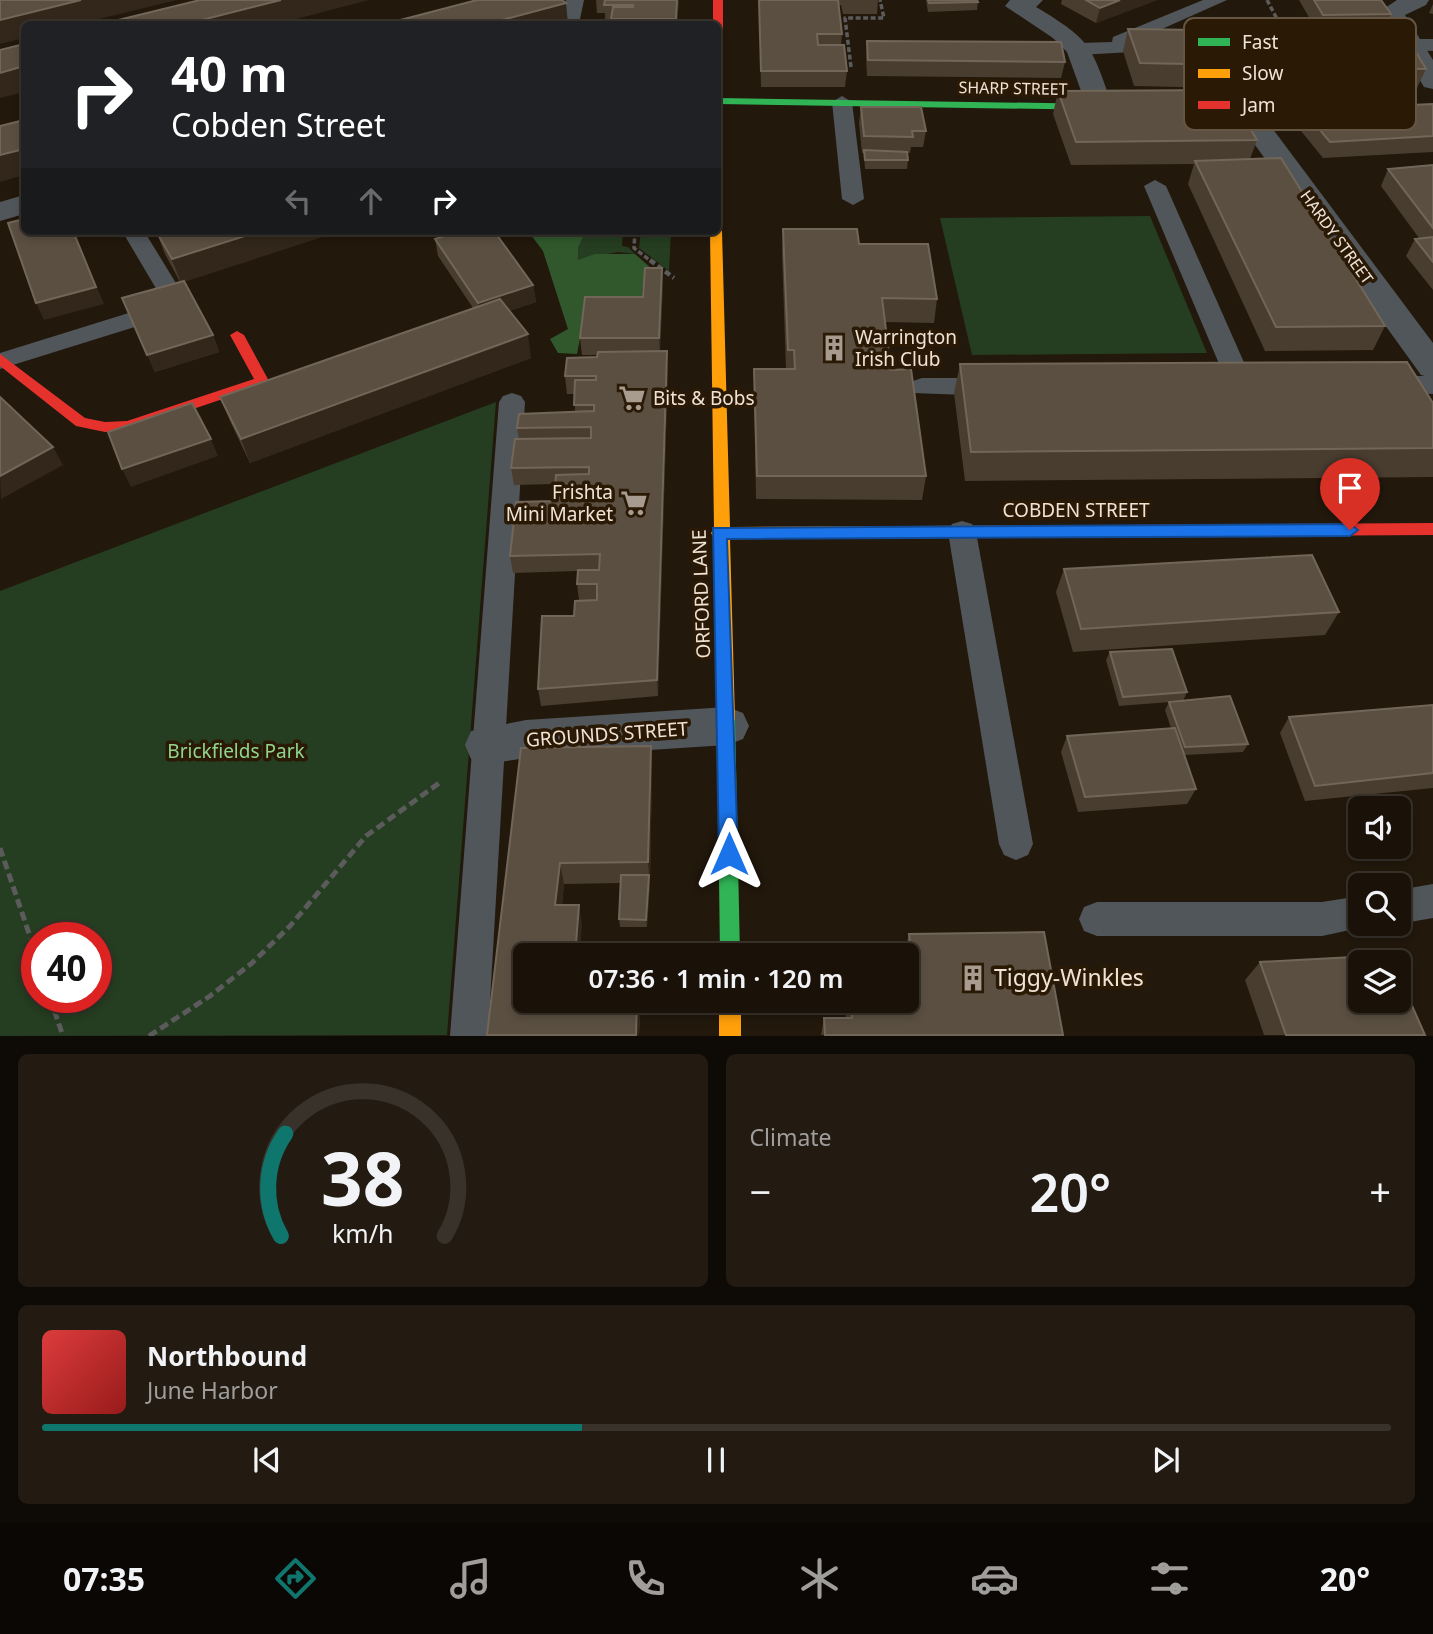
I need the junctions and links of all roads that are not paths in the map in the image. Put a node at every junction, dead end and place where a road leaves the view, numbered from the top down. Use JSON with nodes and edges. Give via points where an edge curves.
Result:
{"nodes":[{"id":1,"x":575,"y":0,"type":"edge"},
{"id":2,"x":718,"y":0,"type":"edge"},
{"id":3,"x":1031,"y":0,"type":"edge"},
{"id":4,"x":1218,"y":0,"type":"edge"},
{"id":5,"x":1416,"y":0,"type":"edge"},
{"id":6,"x":1396,"y":18,"type":"edge"},
{"id":7,"x":571,"y":21,"type":"edge"},
{"id":8,"x":718,"y":21,"type":"edge"},
{"id":9,"x":1421,"y":45,"type":"edge"},
{"id":10,"x":1108,"y":46,"type":"junction"},
{"id":11,"x":1173,"y":47,"type":"edge"},
{"id":12,"x":1079,"y":49,"type":"junction"},
{"id":13,"x":1433,"y":81,"type":"edge"},
{"id":14,"x":721,"y":101,"type":"edge"},
{"id":15,"x":849,"y":102,"type":"junction"},
{"id":16,"x":1099,"y":107,"type":"junction"},
{"id":17,"x":1125,"y":107,"type":"edge"},
{"id":18,"x":1177,"y":107,"type":"edge"},
{"id":19,"x":1184,"y":107,"type":"edge"},
{"id":20,"x":1258,"y":130,"type":"edge"},
{"id":21,"x":1156,"y":186,"type":"dead end"},
{"id":22,"x":853,"y":199,"type":"dead end"},
{"id":23,"x":21,"y":205,"type":"edge"},
{"id":24,"x":0,"y":212,"type":"edge"},
{"id":25,"x":716,"y":235,"type":"edge"},
{"id":26,"x":140,"y":241,"type":"edge"},
{"id":27,"x":172,"y":243,"type":"edge"},
{"id":28,"x":237,"y":335,"type":"dead end"},
{"id":29,"x":1,"y":360,"type":"edge"},
{"id":30,"x":1433,"y":367,"type":"edge"},
{"id":31,"x":1213,"y":385,"type":"edge"},
{"id":32,"x":1241,"y":385,"type":"junction"},
{"id":33,"x":1269,"y":385,"type":"edge"},
{"id":34,"x":1364,"y":385,"type":"edge"},
{"id":35,"x":1433,"y":385,"type":"edge"},
{"id":36,"x":1019,"y":386,"type":"edge"},
{"id":37,"x":922,"y":387,"type":"dead end"},
{"id":38,"x":512,"y":402,"type":"dead end"},
{"id":39,"x":1433,"y":529,"type":"edge"},
{"id":40,"x":962,"y":532,"type":"junction"},
{"id":41,"x":719,"y":533,"type":"junction"},
{"id":42,"x":727,"y":726,"type":"junction"},
{"id":43,"x":487,"y":745,"type":"junction"},
{"id":44,"x":1016,"y":844,"type":"dead end"},
{"id":45,"x":1433,"y":901,"type":"edge"},
{"id":46,"x":1411,"y":905,"type":"edge"},
{"id":47,"x":1348,"y":915,"type":"edge"},
{"id":48,"x":1097,"y":919,"type":"dead end"},
{"id":49,"x":730,"y":943,"type":"edge"},
{"id":50,"x":730,"y":1013,"type":"edge"},
{"id":51,"x":469,"y":1035,"type":"edge"},
{"id":52,"x":730,"y":1035,"type":"edge"}],
"edges":[{"from":1,"to":7,"type":"lane"},
{"from":2,"to":8,"type":"street"},
{"from":3,"to":12,"type":"street","via":[[1017,6]]},
{"from":4,"to":10,"type":"lane"},
{"from":5,"to":6,"type":"street","via":[[1391,12]]},
{"from":9,"to":13,"type":"street"},
{"from":10,"to":11,"type":"lane"},
{"from":10,"to":12,"type":"lane"},
{"from":12,"to":16,"type":"street"},
{"from":14,"to":15,"type":"street","name":"SHARP STREET"},
{"from":15,"to":16,"type":"street","name":"SHARP STREET"},
{"from":15,"to":22,"type":"lane"},
{"from":16,"to":17,"type":"street","name":"SHARP STREET"},
{"from":18,"to":19,"type":"street"},
{"from":20,"to":30,"type":"street","name":"HARDY STREET"},
{"from":21,"to":32,"type":"lane"},
{"from":23,"to":24,"type":"street"},
{"from":25,"to":41,"type":"street","name":"ORFORD LANE"},
{"from":26,"to":27,"type":"lane"},
{"from":26,"to":29,"type":"lane","via":[[178,306]]},
{"from":28,"to":29,"type":"street","via":[[262,381],[128,426],[81,422]]},
{"from":31,"to":32,"type":"lane"},
{"from":32,"to":33,"type":"lane"},
{"from":34,"to":35,"type":"lane"},
{"from":36,"to":37,"type":"lane"},
{"from":38,"to":43,"type":"lane"},
{"from":39,"to":40,"type":"street","name":"COBDEN STREET"},
{"from":40,"to":41,"type":"street","name":"COBDEN STREET"},
{"from":40,"to":44,"type":"lane"},
{"from":41,"to":42,"type":"street","name":"ORFORD LANE"},
{"from":42,"to":43,"type":"street","name":"GROUNDS STREET","via":[[526,738]]},
{"from":42,"to":49,"type":"street","name":"ORFORD LANE"},
{"from":43,"to":51,"type":"lane"},
{"from":45,"to":46,"type":"lane"},
{"from":47,"to":48,"type":"lane","via":[[1322,919]]},
{"from":50,"to":52,"type":"street"}]}
